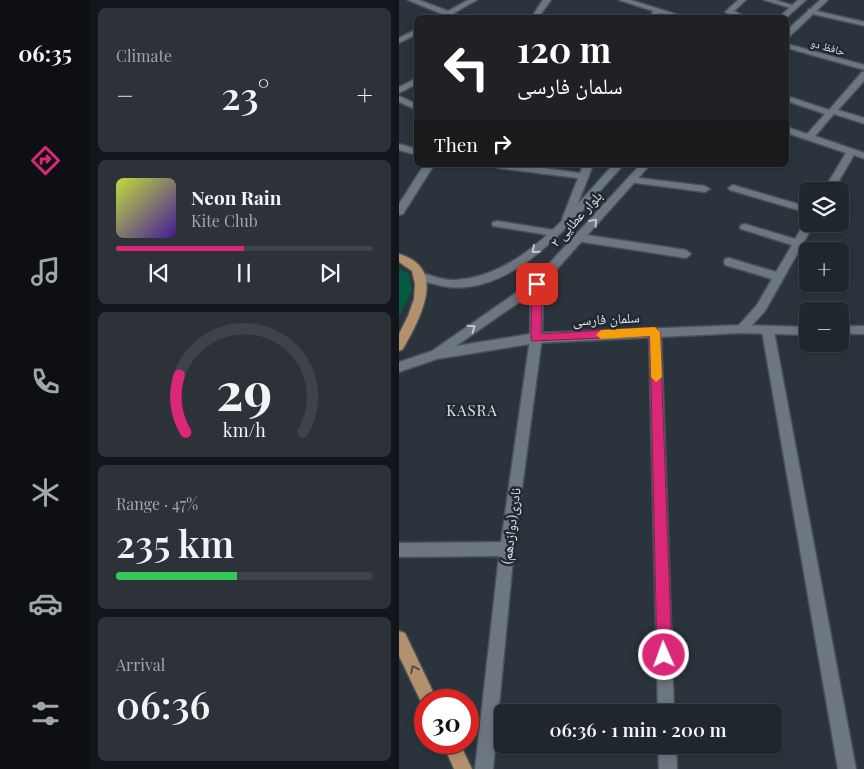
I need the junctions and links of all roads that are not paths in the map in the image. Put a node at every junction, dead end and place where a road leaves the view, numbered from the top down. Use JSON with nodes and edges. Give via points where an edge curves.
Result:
{"nodes":[{"id":1,"x":412,"y":0,"type":"edge"},
{"id":2,"x":473,"y":0,"type":"edge"},
{"id":3,"x":547,"y":0,"type":"edge"},
{"id":4,"x":623,"y":0,"type":"edge"},
{"id":5,"x":742,"y":0,"type":"edge"},
{"id":6,"x":768,"y":0,"type":"edge"},
{"id":7,"x":802,"y":0,"type":"edge"},
{"id":8,"x":825,"y":0,"type":"edge"},
{"id":9,"x":794,"y":7,"type":"junction"},
{"id":10,"x":657,"y":10,"type":"junction"},
{"id":11,"x":811,"y":11,"type":"junction"},
{"id":12,"x":445,"y":15,"type":"edge"},
{"id":13,"x":536,"y":15,"type":"edge"},
{"id":14,"x":655,"y":15,"type":"edge"},
{"id":15,"x":674,"y":15,"type":"edge"},
{"id":16,"x":738,"y":15,"type":"edge"},
{"id":17,"x":785,"y":15,"type":"edge"},
{"id":18,"x":864,"y":24,"type":"edge"},
{"id":19,"x":789,"y":31,"type":"edge"},
{"id":20,"x":414,"y":33,"type":"edge"},
{"id":21,"x":399,"y":41,"type":"edge"},
{"id":22,"x":789,"y":43,"type":"edge"},
{"id":23,"x":789,"y":47,"type":"edge"},
{"id":24,"x":800,"y":50,"type":"junction"},
{"id":25,"x":864,"y":68,"type":"edge"},
{"id":26,"x":864,"y":74,"type":"edge"},
{"id":27,"x":414,"y":82,"type":"edge"},
{"id":28,"x":399,"y":90,"type":"edge"},
{"id":29,"x":399,"y":99,"type":"edge"},
{"id":30,"x":789,"y":99,"type":"edge"},
{"id":31,"x":414,"y":106,"type":"edge"},
{"id":32,"x":831,"y":112,"type":"junction"},
{"id":33,"x":864,"y":122,"type":"edge"},
{"id":34,"x":789,"y":131,"type":"edge"},
{"id":35,"x":809,"y":137,"type":"junction"},
{"id":36,"x":399,"y":147,"type":"edge"},
{"id":37,"x":414,"y":151,"type":"edge"},
{"id":38,"x":851,"y":152,"type":"junction"},
{"id":39,"x":864,"y":156,"type":"edge"},
{"id":40,"x":428,"y":167,"type":"edge"},
{"id":41,"x":514,"y":167,"type":"edge"},
{"id":42,"x":587,"y":167,"type":"edge"},
{"id":43,"x":616,"y":167,"type":"edge"},
{"id":44,"x":643,"y":167,"type":"edge"},
{"id":45,"x":584,"y":176,"type":"junction"},
{"id":46,"x":631,"y":180,"type":"junction"},
{"id":47,"x":833,"y":182,"type":"edge"},
{"id":48,"x":733,"y":188,"type":"dead end"},
{"id":49,"x":705,"y":189,"type":"dead end"},
{"id":50,"x":799,"y":207,"type":"edge"},
{"id":51,"x":399,"y":212,"type":"edge"},
{"id":52,"x":567,"y":219,"type":"junction"},
{"id":53,"x":497,"y":224,"type":"dead end"},
{"id":54,"x":745,"y":227,"type":"dead end"},
{"id":55,"x":554,"y":232,"type":"junction"},
{"id":56,"x":804,"y":232,"type":"edge"},
{"id":57,"x":580,"y":238,"type":"junction"},
{"id":58,"x":798,"y":243,"type":"junction"},
{"id":59,"x":686,"y":254,"type":"dead end"},
{"id":60,"x":400,"y":257,"type":"edge"},
{"id":61,"x":729,"y":262,"type":"dead end"},
{"id":62,"x":419,"y":276,"type":"junction"},
{"id":63,"x":778,"y":277,"type":"junction"},
{"id":64,"x":537,"y":284,"type":"junction"},
{"id":65,"x":742,"y":328,"type":"junction"},
{"id":66,"x":849,"y":330,"type":"edge"},
{"id":67,"x":864,"y":330,"type":"edge"},
{"id":68,"x":768,"y":331,"type":"junction"},
{"id":69,"x":799,"y":331,"type":"edge"},
{"id":70,"x":655,"y":332,"type":"junction"},
{"id":71,"x":536,"y":338,"type":"junction"},
{"id":72,"x":399,"y":346,"type":"edge"},
{"id":73,"x":436,"y":354,"type":"junction"},
{"id":74,"x":399,"y":367,"type":"edge"},
{"id":75,"x":507,"y":549,"type":"junction"},
{"id":76,"x":399,"y":550,"type":"edge"},
{"id":77,"x":399,"y":639,"type":"edge"},
{"id":78,"x":424,"y":689,"type":"edge"},
{"id":79,"x":666,"y":704,"type":"edge"},
{"id":80,"x":456,"y":754,"type":"edge"},
{"id":81,"x":667,"y":754,"type":"edge"},
{"id":82,"x":463,"y":769,"type":"edge"},
{"id":83,"x":484,"y":769,"type":"edge"},
{"id":84,"x":668,"y":769,"type":"edge"},
{"id":85,"x":847,"y":769,"type":"edge"}],
"edges":[{"from":1,"to":12,"type":"street"},
{"from":2,"to":12,"type":"street"},
{"from":3,"to":13,"type":"street"},
{"from":4,"to":10,"type":"street"},
{"from":5,"to":16,"type":"street","via":[[729,12]]},
{"from":6,"to":9,"type":"street"},
{"from":7,"to":9,"type":"street"},
{"from":8,"to":11,"type":"street"},
{"from":9,"to":17,"type":"street"},
{"from":10,"to":14,"type":"street"},
{"from":10,"to":15,"type":"street"},
{"from":11,"to":18,"type":"street"},
{"from":11,"to":19,"type":"street"},
{"from":20,"to":21,"type":"street"},
{"from":22,"to":24,"type":"street"},
{"from":23,"to":24,"type":"street","name":"حافظ دو"},
{"from":24,"to":25,"type":"street","name":"حافظ دو"},
{"from":26,"to":32,"type":"street"},
{"from":27,"to":28,"type":"street"},
{"from":29,"to":31,"type":"street"},
{"from":30,"to":32,"type":"street"},
{"from":32,"to":33,"type":"street"},
{"from":32,"to":35,"type":"street"},
{"from":34,"to":35,"type":"street"},
{"from":35,"to":38,"type":"street"},
{"from":36,"to":37,"type":"street"},
{"from":38,"to":39,"type":"street"},
{"from":38,"to":47,"type":"street"},
{"from":40,"to":51,"type":"street"},
{"from":41,"to":45,"type":"street"},
{"from":42,"to":45,"type":"street"},
{"from":43,"to":52,"type":"street","name":"بلوار عطایی ۲"},
{"from":44,"to":46,"type":"street","name":"بلوار عطایی ۲"},
{"from":45,"to":52,"type":"street"},
{"from":46,"to":49,"type":"street"},
{"from":57,"to":46,"type":"street","name":"بلوار عطایی ۲","one_way":true},
{"from":48,"to":50,"type":"street"},
{"from":52,"to":55,"type":"street","name":"بلوار عطایی ۲"},
{"from":53,"to":55,"type":"street"},
{"from":54,"to":58,"type":"street"},
{"from":55,"to":62,"type":"street","name":"بلوار عطایی ۲","one_way":true,"via":[[519,262],[469,282],[454,284]]},
{"from":56,"to":58,"type":"street"},
{"from":57,"to":59,"type":"street"},
{"from":57,"to":64,"type":"street","name":"بلوار عطایی ۲"},
{"from":58,"to":63,"type":"street"},
{"from":60,"to":62,"type":"main road","via":[[416,267]]},
{"from":61,"to":63,"type":"street"},
{"from":62,"to":72,"type":"main road","via":[[418,306]]},
{"from":63,"to":65,"type":"street","via":[[761,308]]},
{"from":64,"to":71,"type":"street","name":"نادری(دوازدهم)"},
{"from":73,"to":64,"type":"street","name":"بلوار عطایی ۲","one_way":true},
{"from":65,"to":68,"type":"street","name":"سلمان فارسی"},
{"from":65,"to":70,"type":"street","name":"سلمان فارسی"},
{"from":66,"to":67,"type":"street"},
{"from":68,"to":69,"type":"street","name":"سلمان فارسی"},
{"from":68,"to":85,"type":"street"},
{"from":70,"to":71,"type":"street","name":"سلمان فارسی"},
{"from":70,"to":79,"type":"street"},
{"from":71,"to":73,"type":"street","name":"سلمان فارسی"},
{"from":71,"to":75,"type":"street","name":"نادری(دوازدهم)"},
{"from":73,"to":74,"type":"street","name":"بلوار عطایی ۲"},
{"from":75,"to":76,"type":"street"},
{"from":75,"to":83,"type":"street","name":"نادری(دوازدهم)"},
{"from":78,"to":77,"type":"main road","one_way":true},
{"from":80,"to":82,"type":"main road"},
{"from":81,"to":84,"type":"street"}]}
